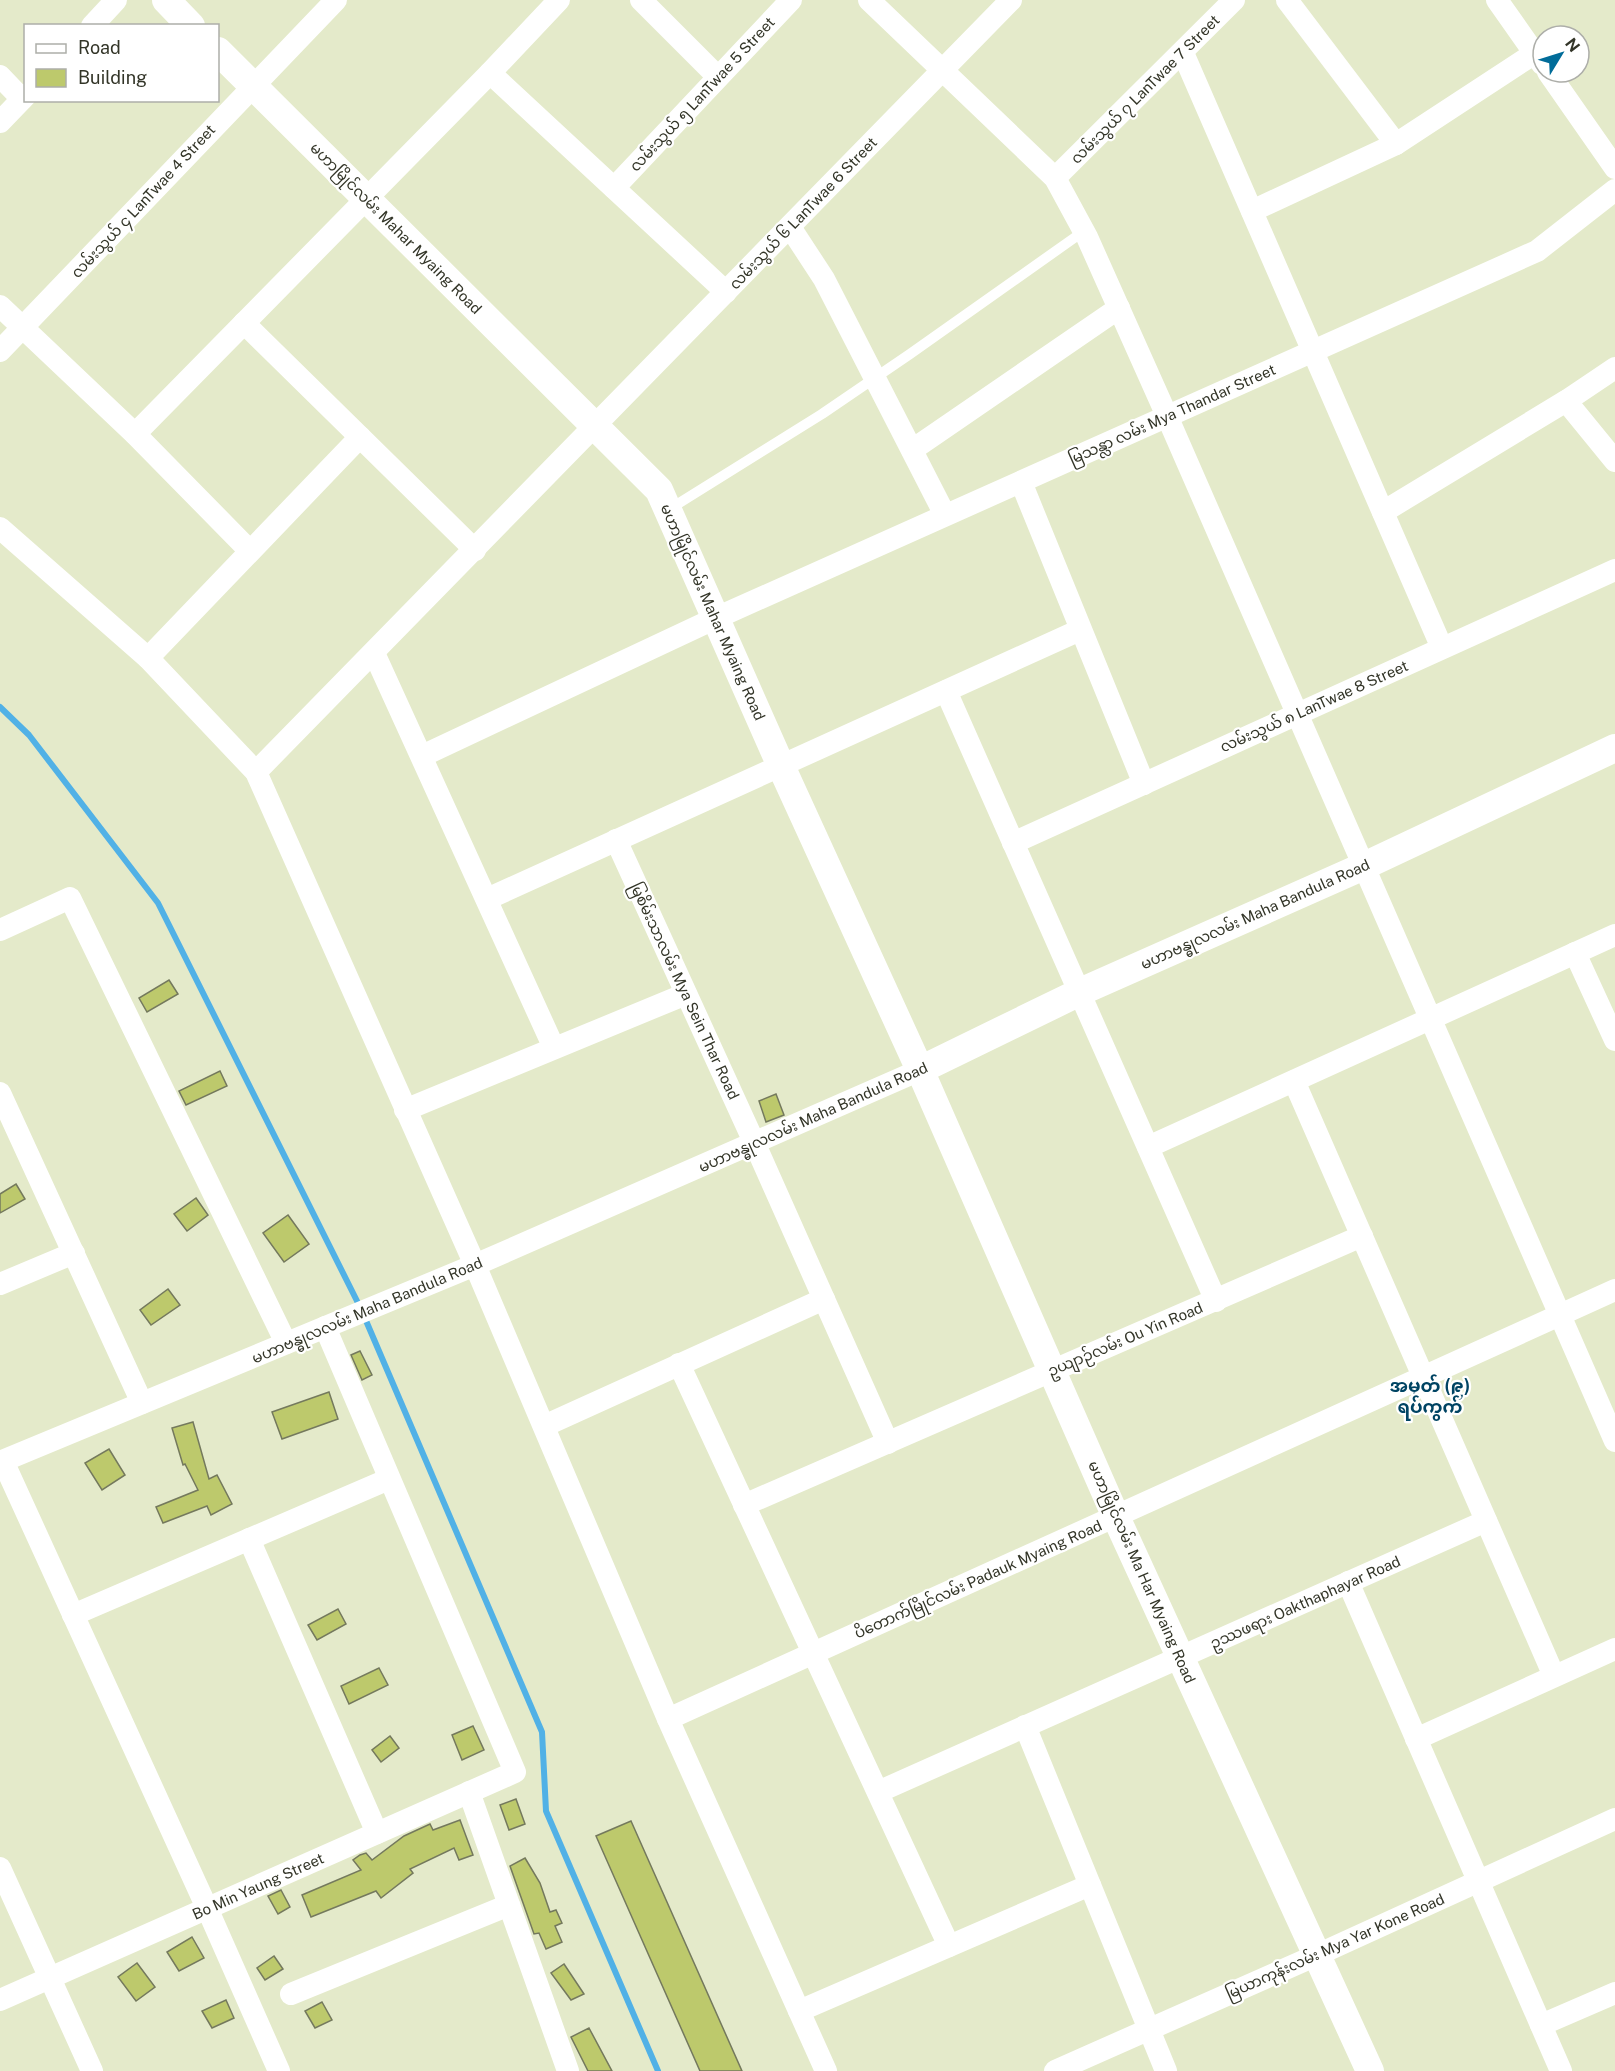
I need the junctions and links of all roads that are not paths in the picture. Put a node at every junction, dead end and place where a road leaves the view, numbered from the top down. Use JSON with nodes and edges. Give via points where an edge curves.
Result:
{"nodes":[{"id":1,"x":116,"y":0,"type":"edge"},
{"id":2,"x":166,"y":0,"type":"edge"},
{"id":3,"x":336,"y":0,"type":"edge"},
{"id":4,"x":559,"y":0,"type":"edge"},
{"id":5,"x":641,"y":0,"type":"edge"},
{"id":6,"x":791,"y":0,"type":"edge"},
{"id":7,"x":869,"y":0,"type":"edge"},
{"id":8,"x":1011,"y":0,"type":"edge"},
{"id":9,"x":1234,"y":0,"type":"edge"},
{"id":10,"x":1287,"y":0,"type":"edge"},
{"id":11,"x":1497,"y":0,"type":"edge"},
{"id":12,"x":94,"y":24,"type":"edge"},
{"id":13,"x":189,"y":24,"type":"edge"},
{"id":14,"x":1531,"y":48,"type":"edge"},
{"id":15,"x":219,"y":52,"type":"edge"},
{"id":16,"x":1183,"y":53,"type":"junction"},
{"id":17,"x":1531,"y":64,"type":"edge"},
{"id":18,"x":942,"y":71,"type":"junction"},
{"id":19,"x":490,"y":73,"type":"junction"},
{"id":20,"x":0,"y":76,"type":"edge"},
{"id":21,"x":718,"y":77,"type":"junction"},
{"id":22,"x":1556,"y":84,"type":"edge"},
{"id":23,"x":252,"y":86,"type":"junction"},
{"id":24,"x":24,"y":97,"type":"edge"},
{"id":25,"x":0,"y":122,"type":"edge"},
{"id":26,"x":1396,"y":144,"type":"junction"},
{"id":27,"x":1615,"y":168,"type":"edge"},
{"id":28,"x":1055,"y":178,"type":"junction"},
{"id":29,"x":614,"y":188,"type":"junction"},
{"id":30,"x":1615,"y":190,"type":"edge"},
{"id":31,"x":366,"y":198,"type":"junction"},
{"id":32,"x":1252,"y":210,"type":"junction"},
{"id":33,"x":790,"y":227,"type":"junction"},
{"id":34,"x":1084,"y":231,"type":"junction"},
{"id":35,"x":726,"y":292,"type":"junction"},
{"id":36,"x":0,"y":306,"type":"edge"},
{"id":37,"x":1119,"y":308,"type":"junction"},
{"id":38,"x":244,"y":323,"type":"junction"},
{"id":39,"x":23,"y":328,"type":"junction"},
{"id":40,"x":0,"y":351,"type":"edge"},
{"id":41,"x":1313,"y":351,"type":"junction"},
{"id":42,"x":1615,"y":368,"type":"edge"},
{"id":43,"x":875,"y":378,"type":"junction"},
{"id":44,"x":1566,"y":400,"type":"junction"},
{"id":45,"x":1167,"y":416,"type":"junction"},
{"id":46,"x":595,"y":426,"type":"junction"},
{"id":47,"x":135,"y":434,"type":"junction"},
{"id":48,"x":360,"y":437,"type":"junction"},
{"id":49,"x":912,"y":450,"type":"junction"},
{"id":50,"x":1615,"y":461,"type":"edge"},
{"id":51,"x":1021,"y":482,"type":"junction"},
{"id":52,"x":668,"y":510,"type":"junction"},
{"id":53,"x":1383,"y":512,"type":"junction"},
{"id":54,"x":945,"y":516,"type":"junction"},
{"id":55,"x":0,"y":528,"type":"edge"},
{"id":56,"x":475,"y":550,"type":"junction"},
{"id":57,"x":250,"y":551,"type":"junction"},
{"id":58,"x":1615,"y":570,"type":"edge"},
{"id":59,"x":716,"y":618,"type":"junction"},
{"id":60,"x":1080,"y":630,"type":"junction"},
{"id":61,"x":1442,"y":648,"type":"junction"},
{"id":62,"x":374,"y":653,"type":"junction"},
{"id":63,"x":148,"y":658,"type":"junction"},
{"id":64,"x":946,"y":691,"type":"junction"},
{"id":65,"x":1297,"y":714,"type":"junction"},
{"id":66,"x":1615,"y":748,"type":"edge"},
{"id":67,"x":422,"y":756,"type":"junction"},
{"id":68,"x":781,"y":766,"type":"junction"},
{"id":69,"x":256,"y":772,"type":"junction"},
{"id":70,"x":1144,"y":784,"type":"junction"},
{"id":71,"x":616,"y":840,"type":"junction"},
{"id":72,"x":1013,"y":843,"type":"junction"},
{"id":73,"x":1364,"y":866,"type":"junction"},
{"id":74,"x":487,"y":899,"type":"junction"},
{"id":75,"x":0,"y":930,"type":"edge"},
{"id":76,"x":1615,"y":935,"type":"edge"},
{"id":77,"x":1575,"y":953,"type":"junction"},
{"id":78,"x":1080,"y":992,"type":"junction"},
{"id":79,"x":687,"y":994,"type":"junction"},
{"id":80,"x":1431,"y":1019,"type":"junction"},
{"id":81,"x":1615,"y":1040,"type":"edge"},
{"id":82,"x":554,"y":1047,"type":"junction"},
{"id":83,"x":920,"y":1070,"type":"junction"},
{"id":84,"x":1294,"y":1081,"type":"junction"},
{"id":85,"x":0,"y":1093,"type":"edge"},
{"id":86,"x":405,"y":1110,"type":"junction"},
{"id":87,"x":754,"y":1142,"type":"junction"},
{"id":88,"x":1148,"y":1147,"type":"junction"},
{"id":89,"x":1362,"y":1236,"type":"junction"},
{"id":90,"x":74,"y":1253,"type":"junction"},
{"id":91,"x":475,"y":1265,"type":"junction"},
{"id":92,"x":0,"y":1284,"type":"edge"},
{"id":93,"x":1615,"y":1290,"type":"edge"},
{"id":94,"x":824,"y":1299,"type":"junction"},
{"id":95,"x":1216,"y":1301,"type":"junction"},
{"id":96,"x":1559,"y":1314,"type":"junction"},
{"id":97,"x":325,"y":1327,"type":"junction"},
{"id":98,"x":286,"y":1343,"type":"junction"},
{"id":99,"x":679,"y":1364,"type":"junction"},
{"id":100,"x":1050,"y":1370,"type":"junction"},
{"id":101,"x":1423,"y":1377,"type":"junction"},
{"id":102,"x":142,"y":1403,"type":"junction"},
{"id":103,"x":544,"y":1426,"type":"junction"},
{"id":104,"x":1615,"y":1441,"type":"edge"},
{"id":105,"x":888,"y":1443,"type":"junction"},
{"id":106,"x":2,"y":1461,"type":"edge"},
{"id":107,"x":389,"y":1479,"type":"junction"},
{"id":108,"x":744,"y":1505,"type":"junction"},
{"id":109,"x":1116,"y":1517,"type":"junction"},
{"id":110,"x":1486,"y":1521,"type":"junction"},
{"id":111,"x":249,"y":1539,"type":"junction"},
{"id":112,"x":1348,"y":1582,"type":"junction"},
{"id":113,"x":74,"y":1615,"type":"junction"},
{"id":114,"x":1615,"y":1648,"type":"edge"},
{"id":115,"x":812,"y":1652,"type":"junction"},
{"id":116,"x":1180,"y":1657,"type":"junction"},
{"id":117,"x":1554,"y":1676,"type":"junction"},
{"id":118,"x":668,"y":1719,"type":"junction"},
{"id":119,"x":1025,"y":1726,"type":"junction"},
{"id":120,"x":1416,"y":1739,"type":"junction"},
{"id":121,"x":470,"y":1792,"type":"junction"},
{"id":122,"x":878,"y":1792,"type":"junction"},
{"id":123,"x":1615,"y":1819,"type":"edge"},
{"id":124,"x":377,"y":1833,"type":"junction"},
{"id":125,"x":0,"y":1868,"type":"edge"},
{"id":126,"x":1478,"y":1881,"type":"junction"},
{"id":127,"x":1090,"y":1886,"type":"junction"},
{"id":128,"x":509,"y":1905,"type":"junction"},
{"id":129,"x":207,"y":1908,"type":"junction"},
{"id":130,"x":949,"y":1946,"type":"junction"},
{"id":131,"x":1317,"y":1955,"type":"junction"},
{"id":132,"x":49,"y":1977,"type":"junction"},
{"id":133,"x":1615,"y":1993,"type":"edge"},
{"id":134,"x":291,"y":1994,"type":"dead end"},
{"id":135,"x":0,"y":2000,"type":"edge"},
{"id":136,"x":799,"y":2011,"type":"junction"},
{"id":137,"x":1541,"y":2025,"type":"junction"},
{"id":138,"x":1148,"y":2030,"type":"junction"},
{"id":139,"x":92,"y":2071,"type":"edge"},
{"id":140,"x":279,"y":2071,"type":"edge"},
{"id":141,"x":568,"y":2071,"type":"edge"},
{"id":142,"x":826,"y":2071,"type":"edge"},
{"id":143,"x":1055,"y":2071,"type":"edge"},
{"id":144,"x":1166,"y":2071,"type":"edge"},
{"id":145,"x":1370,"y":2071,"type":"edge"},
{"id":146,"x":1561,"y":2071,"type":"edge"}],
"edges":[{"from":1,"to":12,"type":"street"},
{"from":2,"to":13,"type":"street"},
{"from":3,"to":23,"type":"street","name":"လမ်းသွယ် ၄ LanTwae 4 Street"},
{"from":4,"to":19,"type":"street"},
{"from":5,"to":21,"type":"street"},
{"from":6,"to":21,"type":"street","name":"လမ်းသွယ် ၅ LanTwae 5 Street"},
{"from":7,"to":18,"type":"street"},
{"from":8,"to":18,"type":"street","name":"လမ်းသွယ် ၆ LanTwae 6 Street"},
{"from":9,"to":16,"type":"street","name":"လမ်းသွယ် ၇ LanTwae 7 Street"},
{"from":10,"to":26,"type":"street"},
{"from":11,"to":14,"type":"street"},
{"from":15,"to":23,"type":"street","name":"မဟာမြိုင်လမ်း Mahar Myaing Road"},
{"from":16,"to":28,"type":"street","name":"လမ်းသွယ် ၇ LanTwae 7 Street"},
{"from":16,"to":32,"type":"street"},
{"from":17,"to":26,"type":"street"},
{"from":18,"to":28,"type":"street"},
{"from":18,"to":33,"type":"street","name":"လမ်းသွယ် ၆ LanTwae 6 Street"},
{"from":19,"to":29,"type":"street"},
{"from":19,"to":31,"type":"street"},
{"from":20,"to":24,"type":"street"},
{"from":21,"to":29,"type":"street","name":"လမ်းသွယ် ၅ LanTwae 5 Street"},
{"from":22,"to":27,"type":"street"},
{"from":23,"to":31,"type":"street","name":"မဟာမြိုင်လမ်း Mahar Myaing Road"},
{"from":23,"to":39,"type":"street","name":"လမ်းသွယ် ၄ LanTwae 4 Street"},
{"from":24,"to":25,"type":"street"},
{"from":26,"to":32,"type":"street"},
{"from":28,"to":34,"type":"street"},
{"from":29,"to":35,"type":"street"},
{"from":30,"to":41,"type":"street","name":"မြသန္လာ လမ်း Mya Thandar Street","via":[[1537,251]]},
{"from":31,"to":38,"type":"street"},
{"from":31,"to":46,"type":"street","name":"မဟာမြိုင်လမ်း Mahar Myaing Road"},
{"from":32,"to":41,"type":"street"},
{"from":33,"to":35,"type":"street","name":"လမ်းသွယ် ၆ LanTwae 6 Street"},
{"from":33,"to":43,"type":"street","via":[[824,279]]},
{"from":34,"to":37,"type":"street"},
{"from":34,"to":43,"type":"lane"},
{"from":35,"to":46,"type":"street","name":"လမ်းသွယ် ၆ LanTwae 6 Street"},
{"from":36,"to":39,"type":"street"},
{"from":37,"to":45,"type":"street"},
{"from":37,"to":49,"type":"street"},
{"from":38,"to":47,"type":"street"},
{"from":38,"to":48,"type":"street"},
{"from":39,"to":40,"type":"street","name":"လမ်းသွယ် ၄ LanTwae 4 Street"},
{"from":39,"to":47,"type":"street"},
{"from":41,"to":45,"type":"street","name":"မြသန္လာ လမ်း Mya Thandar Street"},
{"from":41,"to":53,"type":"street"},
{"from":42,"to":44,"type":"street"},
{"from":43,"to":49,"type":"street"},
{"from":43,"to":52,"type":"lane"},
{"from":44,"to":50,"type":"street"},
{"from":44,"to":53,"type":"street"},
{"from":45,"to":51,"type":"street","name":"မြသန္လာ လမ်း Mya Thandar Street"},
{"from":45,"to":65,"type":"street"},
{"from":46,"to":52,"type":"street","name":"မဟာမြိုင်လမ်း Mahar Myaing Road","via":[[659,490]]},
{"from":46,"to":56,"type":"street","name":"လမ်းသွယ် ၆ LanTwae 6 Street"},
{"from":47,"to":57,"type":"street"},
{"from":48,"to":56,"type":"street"},
{"from":48,"to":57,"type":"street"},
{"from":49,"to":54,"type":"street"},
{"from":51,"to":54,"type":"street","name":"မြသန္လာ လမ်း Mya Thandar Street"},
{"from":51,"to":60,"type":"street"},
{"from":52,"to":59,"type":"street","name":"မဟာမြိုင်လမ်း Mahar Myaing Road"},
{"from":53,"to":61,"type":"street"},
{"from":54,"to":59,"type":"street","name":"မြသန္လာ လမ်း Mya Thandar Street"},
{"from":55,"to":63,"type":"street"},
{"from":56,"to":62,"type":"street","name":"လမ်းသွယ် ၆ LanTwae 6 Street"},
{"from":57,"to":63,"type":"street"},
{"from":58,"to":61,"type":"street","name":"လမ်းသွယ် ၈ LanTwae 8 Street"},
{"from":59,"to":67,"type":"street","name":"မြသန္လာ လမ်း Mya Thandar Street"},
{"from":59,"to":68,"type":"street","name":"မဟာမြိုင်လမ်း Mahar Myaing Road"},
{"from":60,"to":64,"type":"street"},
{"from":60,"to":70,"type":"street"},
{"from":61,"to":65,"type":"street","name":"လမ်းသွယ် ၈ LanTwae 8 Street"},
{"from":62,"to":67,"type":"street"},
{"from":62,"to":69,"type":"street","name":"လမ်းသွယ် ၆ LanTwae 6 Street"},
{"from":63,"to":69,"type":"street"},
{"from":64,"to":68,"type":"street"},
{"from":64,"to":72,"type":"street"},
{"from":65,"to":70,"type":"street","name":"လမ်းသွယ် ၈ LanTwae 8 Street"},
{"from":65,"to":73,"type":"street"},
{"from":66,"to":73,"type":"street","name":"မဟာဗန္ဓုလလမ်း Maha Bandula Road"},
{"from":67,"to":74,"type":"street"},
{"from":68,"to":71,"type":"street"},
{"from":68,"to":83,"type":"street","name":"မဟာမြိုင်လမ်း Mahar Myaing Road"},
{"from":69,"to":86,"type":"street"},
{"from":70,"to":72,"type":"street","name":"လမ်းသွယ် ၈ LanTwae 8 Street"},
{"from":71,"to":74,"type":"street"},
{"from":71,"to":79,"type":"street","name":"မြစိမ်းသာလမ်း Mya Sein Thar Road"},
{"from":72,"to":78,"type":"street"},
{"from":73,"to":78,"type":"street","name":"မဟာဗန္ဓုလလမ်း Maha Bandula Road"},
{"from":73,"to":80,"type":"street"},
{"from":74,"to":82,"type":"street"},
{"from":75,"to":98,"type":"street","via":[[70,898]]},
{"from":76,"to":77,"type":"street"},
{"from":77,"to":80,"type":"street"},
{"from":77,"to":81,"type":"street"},
{"from":78,"to":83,"type":"street","name":"မဟာဗန္ဓုလလမ်း Maha Bandula Road"},
{"from":78,"to":88,"type":"street"},
{"from":79,"to":82,"type":"street"},
{"from":79,"to":87,"type":"street","name":"မြစိမ်းသာလမ်း Mya Sein Thar Road"},
{"from":80,"to":84,"type":"street"},
{"from":80,"to":96,"type":"street"},
{"from":82,"to":86,"type":"street"},
{"from":83,"to":87,"type":"street","name":"မဟာဗန္ဓုလလမ်း Maha Bandula Road"},
{"from":83,"to":100,"type":"street","name":"မဟာမြိုင်လမ်း Ma Har Myaing Road"},
{"from":84,"to":88,"type":"street"},
{"from":84,"to":89,"type":"street"},
{"from":85,"to":90,"type":"street"},
{"from":86,"to":91,"type":"street"},
{"from":87,"to":91,"type":"street","name":"မဟာဗန္ဓုလလမ်း Maha Bandula Road"},
{"from":87,"to":94,"type":"street"},
{"from":88,"to":95,"type":"street"},
{"from":89,"to":95,"type":"street","name":"ဥယျာဉ်လမ်း Ou Yin Road"},
{"from":89,"to":101,"type":"street"},
{"from":90,"to":92,"type":"street"},
{"from":90,"to":102,"type":"street"},
{"from":91,"to":97,"type":"street","name":"မဟာဗန္ဓုလလမ်း Maha Bandula Road"},
{"from":91,"to":103,"type":"street"},
{"from":93,"to":96,"type":"street","name":"ပိတောက်မြိုင်လမ်း Padauk Myaing Road"},
{"from":94,"to":99,"type":"street"},
{"from":94,"to":105,"type":"street"},
{"from":95,"to":100,"type":"street","name":"ဥယျာဉ်လမ်း Ou Yin Road"},
{"from":96,"to":101,"type":"street","name":"ပိတောက်မြိုင်လမ်း Padauk Myaing Road"},
{"from":96,"to":104,"type":"street"},
{"from":97,"to":98,"type":"street","name":"မဟာဗန္ဓုလလမ်း Maha Bandula Road"},
{"from":97,"to":107,"type":"street"},
{"from":98,"to":102,"type":"street","name":"မဟာဗန္ဓုလလမ်း Maha Bandula Road"},
{"from":99,"to":103,"type":"street"},
{"from":99,"to":108,"type":"street"},
{"from":100,"to":105,"type":"street","name":"ဥယျာဉ်လမ်း Ou Yin Road"},
{"from":100,"to":109,"type":"street","name":"မဟာမြိုင်လမ်း Ma Har Myaing Road"},
{"from":101,"to":109,"type":"street","name":"ပိတောက်မြိုင်လမ်း Padauk Myaing Road"},
{"from":101,"to":110,"type":"street"},
{"from":102,"to":106,"type":"street","name":"မဟာဗန္ဓုလလမ်း Maha Bandula Road"},
{"from":103,"to":118,"type":"street"},
{"from":105,"to":108,"type":"street","name":"ဥယျာဉ်လမ်း Ou Yin Road"},
{"from":106,"to":113,"type":"street"},
{"from":107,"to":111,"type":"street"},
{"from":107,"to":121,"type":"street","name":"Bo Min Yaung Street","via":[[515,1772]]},
{"from":108,"to":115,"type":"street"},
{"from":109,"to":115,"type":"street","name":"ပိတောက်မြိုင်လမ်း Padauk Myaing Road"},
{"from":109,"to":116,"type":"street","name":"မဟာမြိုင်လမ်း Ma Har Myaing Road"},
{"from":110,"to":112,"type":"street","name":"ဥဿဖရား Oakthaphayar Road"},
{"from":110,"to":117,"type":"street"},
{"from":111,"to":113,"type":"street"},
{"from":111,"to":124,"type":"street"},
{"from":112,"to":116,"type":"street","name":"ဥဿဖရား Oakthaphayar Road"},
{"from":112,"to":120,"type":"street"},
{"from":113,"to":129,"type":"street"},
{"from":114,"to":117,"type":"street"},
{"from":115,"to":118,"type":"street","name":"ပိတောက်မြိုင်လမ်း Padauk Myaing Road"},
{"from":115,"to":122,"type":"street"},
{"from":116,"to":119,"type":"street","name":"ဥဿဖရား Oakthaphayar Road"},
{"from":116,"to":131,"type":"street","name":"မဟာမြိုင်လမ်း Ma Har Myaing Road"},
{"from":117,"to":120,"type":"street"},
{"from":118,"to":136,"type":"street"},
{"from":119,"to":122,"type":"street","name":"ဥဿဖရား Oakthaphayar Road"},
{"from":119,"to":127,"type":"street"},
{"from":120,"to":126,"type":"street"},
{"from":121,"to":124,"type":"street","name":"Bo Min Yaung Street"},
{"from":121,"to":128,"type":"street"},
{"from":122,"to":130,"type":"street"},
{"from":123,"to":126,"type":"street","name":"မြယာကုန်းလမ်း Mya Yar Kone Road"},
{"from":124,"to":129,"type":"street","name":"Bo Min Yaung Street"},
{"from":125,"to":132,"type":"street"},
{"from":126,"to":131,"type":"street","name":"မြယာကုန်းလမ်း Mya Yar Kone Road"},
{"from":126,"to":137,"type":"street"},
{"from":127,"to":130,"type":"street"},
{"from":127,"to":138,"type":"street"},
{"from":128,"to":134,"type":"street"},
{"from":128,"to":141,"type":"street"},
{"from":129,"to":132,"type":"street","name":"Bo Min Yaung Street"},
{"from":129,"to":140,"type":"street"},
{"from":130,"to":136,"type":"street"},
{"from":131,"to":138,"type":"street","name":"မြယာကုန်းလမ်း Mya Yar Kone Road"},
{"from":131,"to":145,"type":"street","name":"မဟာမြိုင်လမ်း Ma Har Myaing Road"},
{"from":132,"to":135,"type":"street","name":"Bo Min Yaung Street"},
{"from":132,"to":139,"type":"street"},
{"from":133,"to":137,"type":"street"},
{"from":136,"to":142,"type":"street"},
{"from":137,"to":146,"type":"street"},
{"from":138,"to":143,"type":"street","name":"မြယာကုန်းလမ်း Mya Yar Kone Road"},
{"from":138,"to":144,"type":"street"}]}
